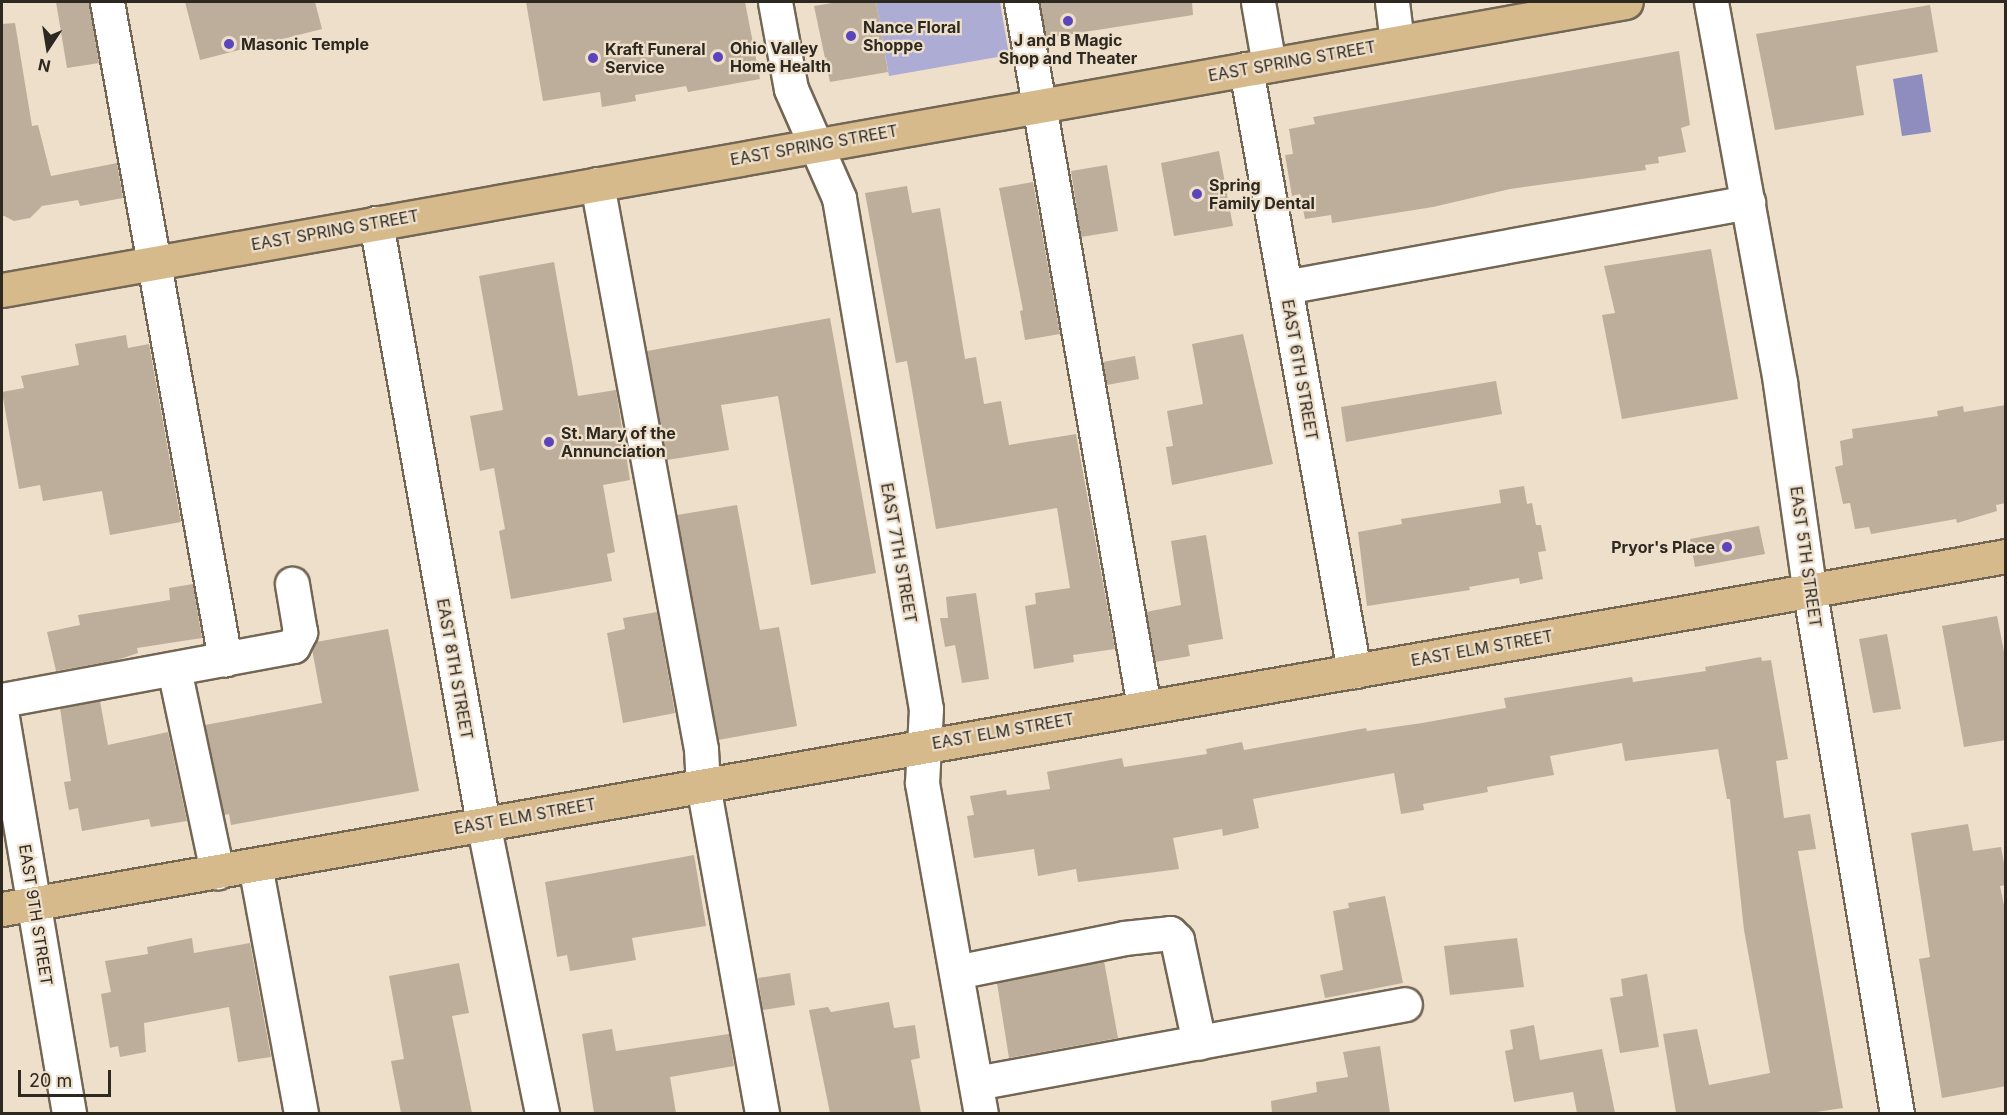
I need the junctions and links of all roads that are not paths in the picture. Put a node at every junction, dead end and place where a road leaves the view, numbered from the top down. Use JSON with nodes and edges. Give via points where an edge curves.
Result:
{"nodes":[{"id":1,"x":107,"y":2,"type":"edge"},
{"id":2,"x":776,"y":2,"type":"edge"},
{"id":3,"x":1021,"y":2,"type":"edge"},
{"id":4,"x":1258,"y":2,"type":"edge"},
{"id":5,"x":1392,"y":2,"type":"edge"},
{"id":6,"x":1626,"y":2,"type":"edge"},
{"id":7,"x":1711,"y":2,"type":"edge"},
{"id":8,"x":1397,"y":42,"type":"junction"},
{"id":9,"x":1258,"y":67,"type":"junction"},
{"id":10,"x":1040,"y":105,"type":"junction"},
{"id":11,"x":816,"y":145,"type":"junction"},
{"id":12,"x":597,"y":184,"type":"junction"},
{"id":13,"x":1748,"y":202,"type":"junction"},
{"id":14,"x":376,"y":223,"type":"junction"},
{"id":15,"x":154,"y":262,"type":"junction"},
{"id":16,"x":1285,"y":287,"type":"junction"},
{"id":17,"x":2,"y":290,"type":"edge"},
{"id":18,"x":2006,"y":556,"type":"edge"},
{"id":19,"x":292,"y":584,"type":"dead end"},
{"id":20,"x":1810,"y":590,"type":"junction"},
{"id":21,"x":225,"y":659,"type":"junction"},
{"id":22,"x":174,"y":669,"type":"junction"},
{"id":23,"x":1354,"y":671,"type":"junction"},
{"id":24,"x":2,"y":700,"type":"edge"},
{"id":25,"x":1144,"y":707,"type":"junction"},
{"id":26,"x":2,"y":717,"type":"edge"},
{"id":27,"x":924,"y":745,"type":"junction"},
{"id":28,"x":703,"y":785,"type":"junction"},
{"id":29,"x":483,"y":823,"type":"junction"},
{"id":30,"x":255,"y":865,"type":"junction"},
{"id":31,"x":217,"y":872,"type":"junction"},
{"id":32,"x":36,"y":903,"type":"junction"},
{"id":33,"x":2,"y":909,"type":"edge"},
{"id":34,"x":956,"y":972,"type":"junction"},
{"id":35,"x":1405,"y":1004,"type":"dead end"},
{"id":36,"x":1199,"y":1043,"type":"junction"},
{"id":37,"x":979,"y":1098,"type":"edge"},
{"id":38,"x":69,"y":1113,"type":"edge"},
{"id":39,"x":301,"y":1113,"type":"edge"},
{"id":40,"x":542,"y":1113,"type":"edge"},
{"id":41,"x":762,"y":1113,"type":"edge"},
{"id":42,"x":1897,"y":1113,"type":"edge"}],
"edges":[{"from":1,"to":15,"type":"street"},
{"from":2,"to":11,"type":"street","name":"EAST 7TH STREET","via":[[791,89]]},
{"from":3,"to":10,"type":"street"},
{"from":4,"to":9,"type":"street","name":"EAST 6TH STREET"},
{"from":5,"to":8,"type":"street"},
{"from":6,"to":8,"type":"main road","name":"EAST SPRING STREET"},
{"from":7,"to":13,"type":"street","name":"EAST 5TH STREET"},
{"from":8,"to":9,"type":"main road","name":"EAST SPRING STREET"},
{"from":9,"to":10,"type":"main road","name":"EAST SPRING STREET"},
{"from":9,"to":16,"type":"street","name":"EAST 6TH STREET"},
{"from":10,"to":11,"type":"main road","name":"EAST SPRING STREET"},
{"from":10,"to":25,"type":"street"},
{"from":11,"to":12,"type":"main road","name":"EAST SPRING STREET"},
{"from":11,"to":27,"type":"street","name":"EAST 7TH STREET","via":[[838,198],[926,709]]},
{"from":12,"to":14,"type":"main road","name":"EAST SPRING STREET"},
{"from":12,"to":28,"type":"street","via":[[701,749]]},
{"from":13,"to":16,"type":"street"},
{"from":13,"to":20,"type":"street","name":"EAST 5TH STREET","via":[[1780,383]]},
{"from":14,"to":15,"type":"main road","name":"EAST SPRING STREET"},
{"from":14,"to":29,"type":"street","name":"EAST 8TH STREET"},
{"from":15,"to":17,"type":"main road","name":"EAST SPRING STREET"},
{"from":15,"to":21,"type":"street"},
{"from":16,"to":23,"type":"street","name":"EAST 6TH STREET"},
{"from":18,"to":20,"type":"main road","name":"EAST ELM STREET"},
{"from":19,"to":21,"type":"street","via":[[300,632],[296,645]]},
{"from":20,"to":23,"type":"main road","name":"EAST ELM STREET"},
{"from":20,"to":42,"type":"street","name":"EAST 5TH STREET"},
{"from":21,"to":22,"type":"street"},
{"from":22,"to":24,"type":"street"},
{"from":22,"to":31,"type":"street"},
{"from":23,"to":25,"type":"main road","name":"EAST ELM STREET"},
{"from":25,"to":27,"type":"main road","name":"EAST ELM STREET"},
{"from":26,"to":32,"type":"street","name":"EAST 9TH STREET"},
{"from":27,"to":28,"type":"main road","name":"EAST ELM STREET"},
{"from":27,"to":34,"type":"street","name":"EAST 7TH STREET","via":[[922,783]]},
{"from":28,"to":29,"type":"main road","name":"EAST ELM STREET"},
{"from":28,"to":41,"type":"street"},
{"from":29,"to":30,"type":"main road","name":"EAST ELM STREET"},
{"from":29,"to":40,"type":"street","name":"EAST 8TH STREET"},
{"from":30,"to":31,"type":"main road","name":"EAST ELM STREET"},
{"from":30,"to":39,"type":"street"},
{"from":31,"to":32,"type":"main road","name":"EAST ELM STREET"},
{"from":32,"to":33,"type":"main road","name":"EAST ELM STREET"},
{"from":32,"to":38,"type":"street","name":"EAST 9TH STREET"},
{"from":34,"to":36,"type":"street","via":[[1124,938],[1170,933],[1177,940]]},
{"from":34,"to":37,"type":"street","name":"EAST 7TH STREET"},
{"from":35,"to":36,"type":"street"},
{"from":36,"to":37,"type":"street"}]}
